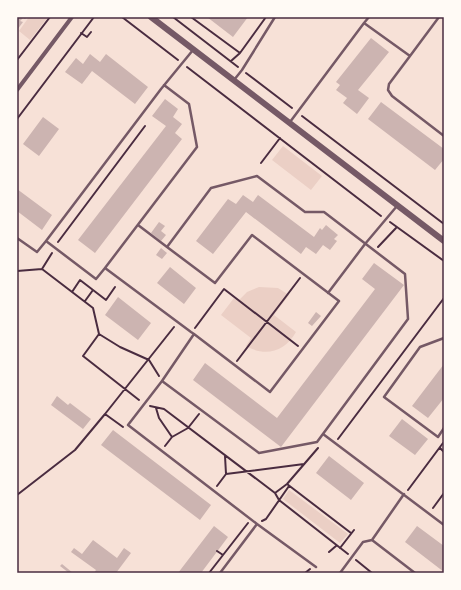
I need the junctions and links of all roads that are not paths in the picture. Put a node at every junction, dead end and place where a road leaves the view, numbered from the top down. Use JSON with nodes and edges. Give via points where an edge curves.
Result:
{"nodes":[{"id":1,"x":72,"y":17,"type":"edge"},
{"id":2,"x":151,"y":17,"type":"edge"},
{"id":3,"x":275,"y":17,"type":"edge"},
{"id":4,"x":368,"y":17,"type":"edge"},
{"id":5,"x":440,"y":17,"type":"edge"},
{"id":6,"x":364,"y":23,"type":"junction"},
{"id":7,"x":193,"y":50,"type":"junction"},
{"id":8,"x":410,"y":56,"type":"junction"},
{"id":9,"x":233,"y":80,"type":"junction"},
{"id":10,"x":164,"y":85,"type":"junction"},
{"id":11,"x":17,"y":90,"type":"edge"},
{"id":12,"x":289,"y":123,"type":"junction"},
{"id":13,"x":444,"y":136,"type":"edge"},
{"id":14,"x":397,"y":206,"type":"junction"},
{"id":15,"x":138,"y":225,"type":"junction"},
{"id":16,"x":17,"y":238,"type":"edge"},
{"id":17,"x":46,"y":241,"type":"junction"},
{"id":18,"x":444,"y":241,"type":"edge"},
{"id":19,"x":365,"y":244,"type":"junction"},
{"id":20,"x":167,"y":247,"type":"junction"},
{"id":21,"x":105,"y":268,"type":"junction"},
{"id":22,"x":328,"y":293,"type":"junction"},
{"id":23,"x":193,"y":333,"type":"junction"},
{"id":24,"x":444,"y":338,"type":"edge"},
{"id":25,"x":162,"y":381,"type":"junction"},
{"id":26,"x":444,"y":428,"type":"edge"},
{"id":27,"x":323,"y":434,"type":"junction"},
{"id":28,"x":404,"y":494,"type":"junction"},
{"id":29,"x":258,"y":524,"type":"junction"},
{"id":30,"x":444,"y":525,"type":"edge"},
{"id":31,"x":372,"y":540,"type":"junction"},
{"id":32,"x":316,"y":567,"type":"dead end"},
{"id":33,"x":220,"y":573,"type":"edge"},
{"id":34,"x":340,"y":573,"type":"edge"},
{"id":35,"x":416,"y":573,"type":"edge"}],
"edges":[{"from":1,"to":11,"type":"street"},
{"from":2,"to":7,"type":"street"},
{"from":3,"to":9,"type":"lane"},
{"from":4,"to":6,"type":"lane"},
{"from":5,"to":8,"type":"lane"},
{"from":6,"to":8,"type":"lane"},
{"from":6,"to":12,"type":"lane"},
{"from":7,"to":9,"type":"street"},
{"from":7,"to":10,"type":"lane"},
{"from":8,"to":13,"type":"lane","via":[[389,84],[388,90],[392,96]]},
{"from":9,"to":12,"type":"street"},
{"from":10,"to":15,"type":"lane","via":[[189,104],[197,146]]},
{"from":10,"to":17,"type":"lane"},
{"from":12,"to":14,"type":"street"},
{"from":14,"to":18,"type":"street"},
{"from":14,"to":19,"type":"lane"},
{"from":15,"to":20,"type":"lane"},
{"from":15,"to":21,"type":"lane"},
{"from":16,"to":17,"type":"lane","via":[[37,252]]},
{"from":17,"to":21,"type":"lane","via":[[96,279]]},
{"from":19,"to":20,"type":"lane","via":[[324,212],[305,212],[257,176],[212,188]]},
{"from":19,"to":22,"type":"lane"},
{"from":19,"to":27,"type":"lane","via":[[405,274],[408,319]]},
{"from":20,"to":22,"type":"lane","via":[[215,283],[252,235]]},
{"from":21,"to":23,"type":"lane"},
{"from":22,"to":23,"type":"lane","via":[[339,302],[270,392]]},
{"from":23,"to":25,"type":"lane"},
{"from":24,"to":26,"type":"lane","via":[[420,347],[384,397],[438,437]]},
{"from":25,"to":27,"type":"lane","via":[[258,453],[317,442]]},
{"from":25,"to":29,"type":"lane","via":[[128,426]]},
{"from":27,"to":28,"type":"lane"},
{"from":28,"to":30,"type":"lane"},
{"from":28,"to":31,"type":"lane"},
{"from":29,"to":32,"type":"lane"},
{"from":29,"to":33,"type":"lane"},
{"from":31,"to":34,"type":"lane","via":[[363,542]]},
{"from":31,"to":35,"type":"lane"}]}
